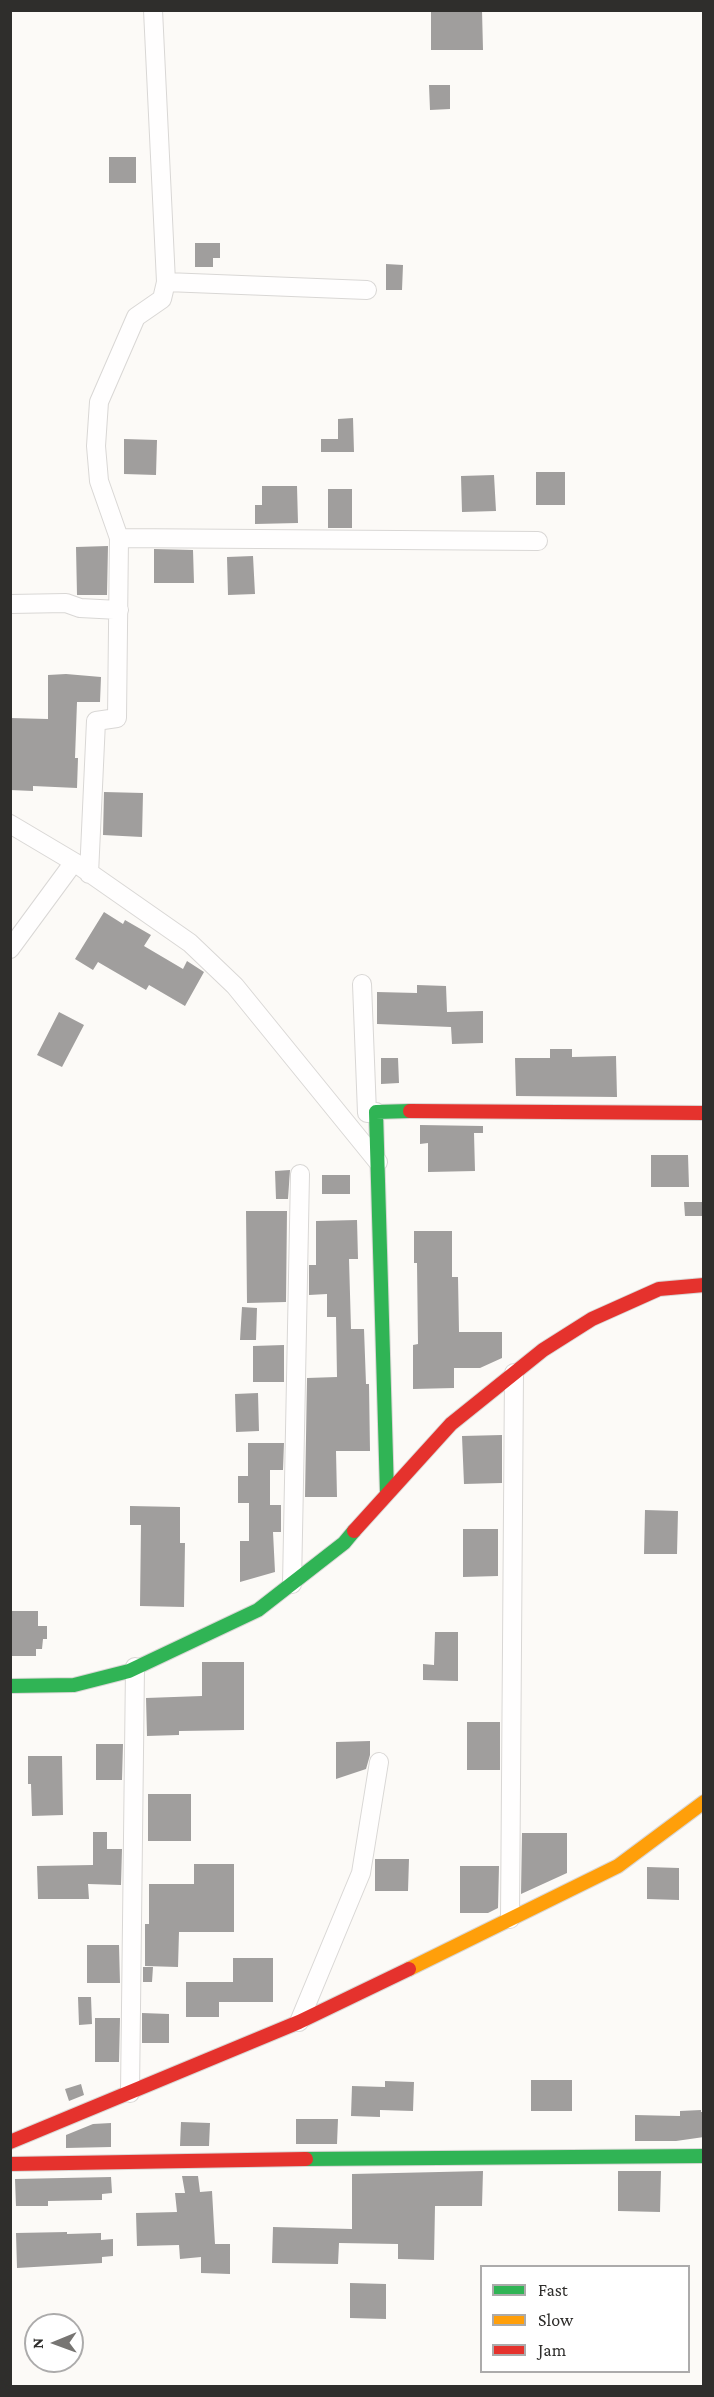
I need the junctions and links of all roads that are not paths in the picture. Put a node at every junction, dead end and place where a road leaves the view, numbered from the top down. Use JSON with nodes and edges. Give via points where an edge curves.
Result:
{"nodes":[{"id":1,"x":153,"y":10,"type":"edge"},
{"id":2,"x":166,"y":282,"type":"junction"},
{"id":3,"x":367,"y":290,"type":"dead end"},
{"id":4,"x":119,"y":538,"type":"junction"},
{"id":5,"x":538,"y":541,"type":"dead end"},
{"id":6,"x":10,"y":604,"type":"edge"},
{"id":7,"x":119,"y":610,"type":"junction"},
{"id":8,"x":10,"y":824,"type":"edge"},
{"id":9,"x":74,"y":862,"type":"junction"},
{"id":10,"x":89,"y":874,"type":"junction"},
{"id":11,"x":10,"y":949,"type":"edge"},
{"id":12,"x":362,"y":984,"type":"dead end"},
{"id":13,"x":376,"y":1112,"type":"junction"},
{"id":14,"x":704,"y":1113,"type":"edge"},
{"id":15,"x":378,"y":1162,"type":"junction"},
{"id":16,"x":300,"y":1174,"type":"dead end"},
{"id":17,"x":704,"y":1285,"type":"edge"},
{"id":18,"x":514,"y":1373,"type":"junction"},
{"id":19,"x":387,"y":1493,"type":"junction"},
{"id":20,"x":292,"y":1584,"type":"junction"},
{"id":21,"x":135,"y":1667,"type":"junction"},
{"id":22,"x":10,"y":1686,"type":"edge"},
{"id":23,"x":379,"y":1762,"type":"dead end"},
{"id":24,"x":704,"y":1802,"type":"edge"},
{"id":25,"x":510,"y":1919,"type":"junction"},
{"id":26,"x":299,"y":2022,"type":"junction"},
{"id":27,"x":130,"y":2093,"type":"junction"},
{"id":28,"x":10,"y":2142,"type":"edge"},
{"id":29,"x":704,"y":2156,"type":"edge"},
{"id":30,"x":10,"y":2164,"type":"edge"}],
"edges":[{"from":1,"to":2,"type":"street"},
{"from":2,"to":3,"type":"street"},
{"from":2,"to":4,"type":"street","via":[[162,299],[136,317],[99,402],[99,481]]},
{"from":4,"to":5,"type":"street"},
{"from":4,"to":7,"type":"street"},
{"from":6,"to":7,"type":"street","via":[[66,603],[80,608]]},
{"from":7,"to":10,"type":"street","via":[[117,718],[96,721]]},
{"from":8,"to":9,"type":"street"},
{"from":9,"to":10,"type":"street"},
{"from":9,"to":11,"type":"street"},
{"from":10,"to":15,"type":"street","via":[[190,943],[235,986]]},
{"from":12,"to":13,"type":"street","via":[[367,1113]]},
{"from":13,"to":14,"type":"street"},
{"from":13,"to":15,"type":"street"},
{"from":15,"to":19,"type":"street"},
{"from":16,"to":20,"type":"street"},
{"from":17,"to":18,"type":"street","via":[[659,1289],[592,1319]]},
{"from":18,"to":19,"type":"street","via":[[452,1424]]},
{"from":18,"to":25,"type":"street"},
{"from":19,"to":20,"type":"street","via":[[344,1543]]},
{"from":20,"to":21,"type":"street","via":[[258,1610]]},
{"from":21,"to":22,"type":"street","via":[[74,1685]]},
{"from":21,"to":27,"type":"street"},
{"from":23,"to":26,"type":"street","via":[[361,1873]]},
{"from":24,"to":25,"type":"street","via":[[618,1866]]},
{"from":25,"to":26,"type":"street"},
{"from":26,"to":27,"type":"street"},
{"from":27,"to":28,"type":"street"},
{"from":29,"to":30,"type":"street"}]}
